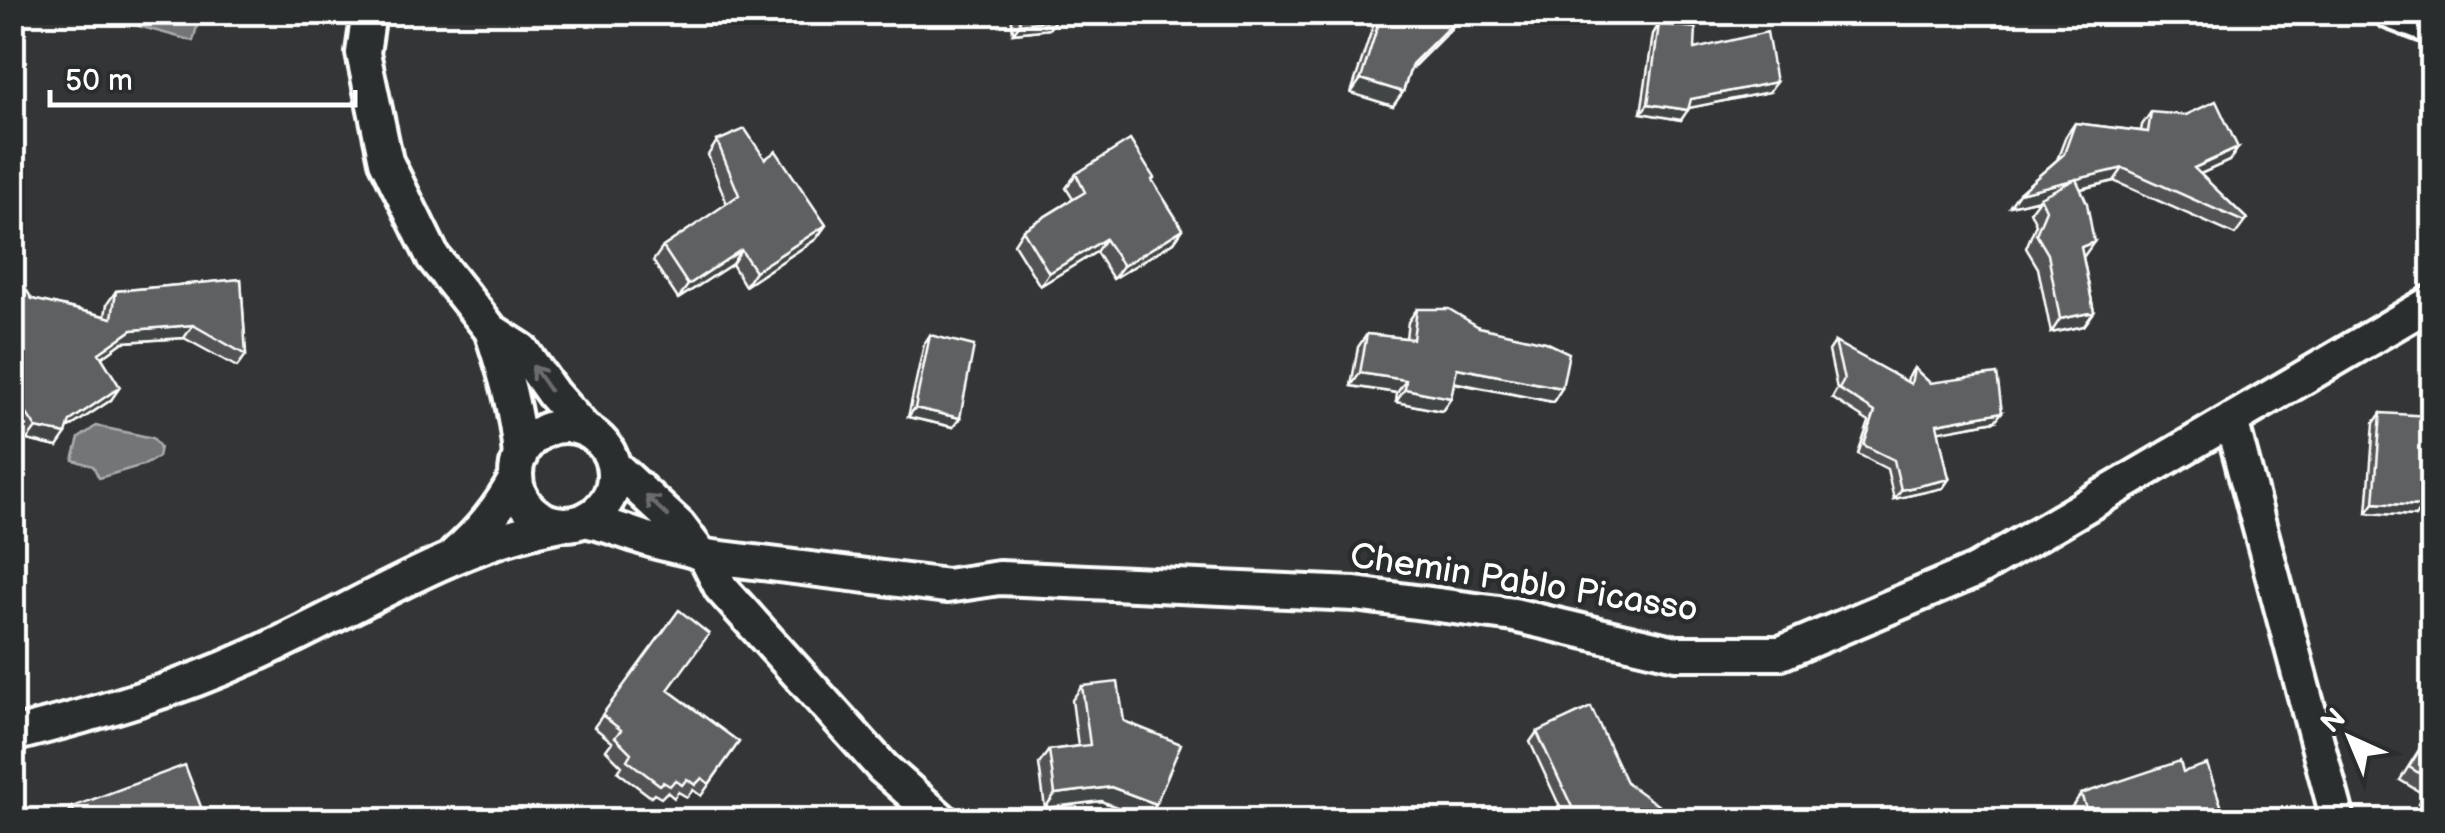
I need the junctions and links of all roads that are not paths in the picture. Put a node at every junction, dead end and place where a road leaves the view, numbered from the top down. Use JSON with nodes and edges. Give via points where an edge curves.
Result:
{"nodes":[{"id":1,"x":369,"y":12,"type":"edge"},
{"id":2,"x":2390,"y":12,"type":"edge"},
{"id":3,"x":2432,"y":28,"type":"edge"},
{"id":4,"x":2432,"y":302,"type":"edge"},
{"id":5,"x":492,"y":330,"type":"junction"},
{"id":6,"x":2231,"y":420,"type":"junction"},
{"id":7,"x":586,"y":431,"type":"junction"},
{"id":8,"x":612,"y":465,"type":"junction"},
{"id":9,"x":518,"y":467,"type":"junction"},
{"id":10,"x":572,"y":522,"type":"junction"},
{"id":11,"x":701,"y":553,"type":"junction"},
{"id":12,"x":451,"y":556,"type":"junction"},
{"id":13,"x":12,"y":735,"type":"edge"},
{"id":14,"x":942,"y":820,"type":"edge"},
{"id":15,"x":2338,"y":820,"type":"edge"}],
"edges":[{"from":1,"to":5,"type":"street","via":[[363,53],[386,161],[433,257]]},
{"from":2,"to":3,"type":"street"},
{"from":4,"to":6,"type":"street","name":"Chemin Pablo Picasso"},
{"from":7,"to":5,"type":"street","one_way":true,"via":[[522,350]]},
{"from":5,"to":9,"type":"street","via":[[518,424]]},
{"from":6,"to":11,"type":"street","name":"Chemin Pablo Picasso","via":[[1975,571],[1781,653],[1676,653],[1514,615],[1355,594],[1000,578],[946,586]]},
{"from":6,"to":15,"type":"street"},
{"from":7,"to":8,"type":"street","via":[[599,439]]},
{"from":7,"to":9,"type":"street","via":[[555,427],[528,443]]},
{"from":8,"to":10,"type":"street","via":[[609,498]]},
{"from":11,"to":8,"type":"street","one_way":true},
{"from":9,"to":10,"type":"street","via":[[518,492],[535,514]]},
{"from":9,"to":12,"type":"street","via":[[498,509]]},
{"from":10,"to":11,"type":"street","name":"Chemin Pablo Picasso","via":[[613,525]]},
{"from":10,"to":12,"type":"street"},
{"from":11,"to":14,"type":"street","via":[[721,588],[883,768]]},
{"from":12,"to":13,"type":"street","via":[[182,686]]}]}
